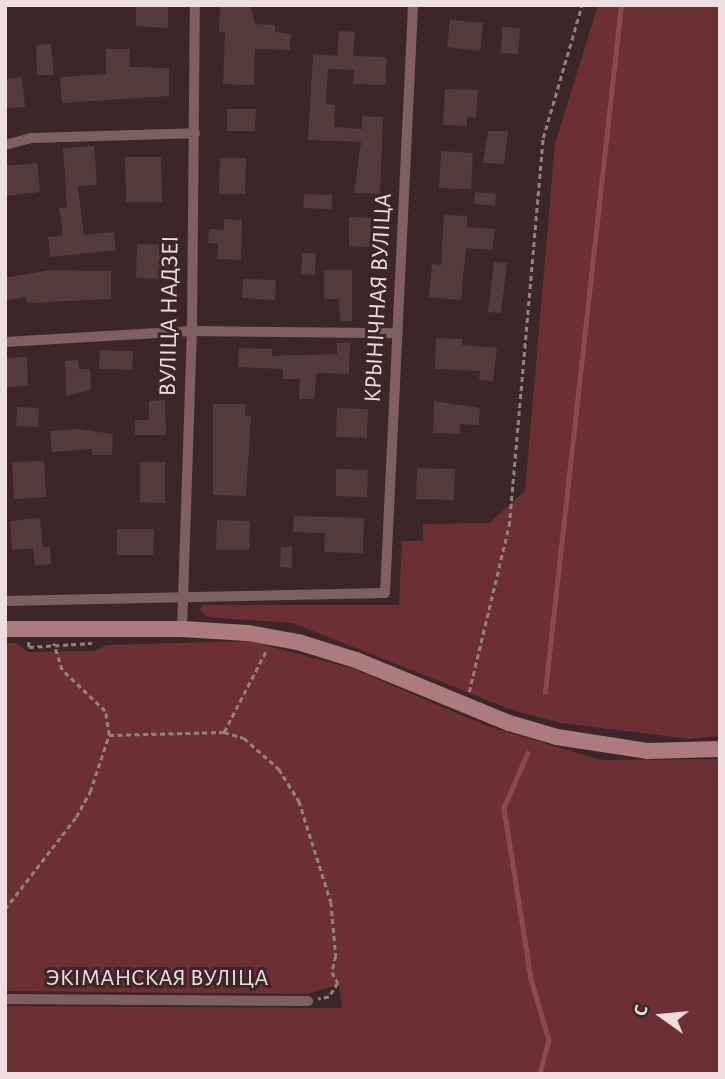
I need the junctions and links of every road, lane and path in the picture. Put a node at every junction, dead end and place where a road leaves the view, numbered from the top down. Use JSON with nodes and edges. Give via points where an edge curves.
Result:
{"nodes":[{"id":1,"x":195,"y":5,"type":"edge"},
{"id":2,"x":413,"y":5,"type":"edge"},
{"id":3,"x":582,"y":5,"type":"edge"},
{"id":4,"x":195,"y":133,"type":"junction"},
{"id":5,"x":5,"y":145,"type":"edge"},
{"id":6,"x":192,"y":331,"type":"junction"},
{"id":7,"x":398,"y":333,"type":"junction"},
{"id":8,"x":5,"y":342,"type":"edge"},
{"id":9,"x":183,"y":598,"type":"junction"},
{"id":10,"x":5,"y":601,"type":"edge"},
{"id":11,"x":5,"y":629,"type":"edge"},
{"id":12,"x":53,"y":629,"type":"junction"},
{"id":13,"x":182,"y":629,"type":"junction"},
{"id":14,"x":272,"y":637,"type":"junction"},
{"id":15,"x":465,"y":705,"type":"junction"},
{"id":16,"x":225,"y":732,"type":"junction"},
{"id":17,"x":109,"y":735,"type":"junction"},
{"id":18,"x":720,"y":749,"type":"edge"},
{"id":19,"x":5,"y":909,"type":"edge"},
{"id":20,"x":5,"y":999,"type":"edge"},
{"id":21,"x":308,"y":1001,"type":"joint"}],
"edges":[{"from":1,"to":4,"type":"street","name":"ВУЛІЦА НАДЗЕІ"},
{"from":2,"to":7,"type":"street","name":"КРЫНІЧНАЯ ВУЛІЦА"},
{"from":3,"to":15,"type":"path","via":[[542,138],[509,526]]},
{"from":4,"to":5,"type":"street","via":[[31,138]]},
{"from":4,"to":6,"type":"street","name":"ВУЛІЦА НАДЗЕІ"},
{"from":6,"to":7,"type":"street"},
{"from":6,"to":8,"type":"street"},
{"from":6,"to":9,"type":"street","name":"ВУЛІЦА НАДЗЕІ"},
{"from":7,"to":9,"type":"street","name":"КРЫНІЧНАЯ ВУЛІЦА","via":[[385,593]]},
{"from":9,"to":10,"type":"street"},
{"from":9,"to":13,"type":"street","name":"ВУЛІЦА НАДЗЕІ"},
{"from":11,"to":12,"type":"main road"},
{"from":12,"to":13,"type":"main road"},
{"from":12,"to":17,"type":"path","via":[[55,658],[68,678],[105,711]]},
{"from":13,"to":14,"type":"main road"},
{"from":14,"to":15,"type":"main road","via":[[356,660]]},
{"from":14,"to":16,"type":"path"},
{"from":15,"to":18,"type":"main road","via":[[509,723],[601,746],[647,751]]},
{"from":16,"to":17,"type":"path"},
{"from":16,"to":21,"type":"path","via":[[244,738],[279,769],[299,801],[319,862],[331,902],[336,956],[332,972],[338,983],[329,997]]},
{"from":17,"to":19,"type":"path","via":[[90,792],[76,817]]},
{"from":20,"to":21,"type":"street","name":"ЭКІМАНСКАЯ ВУЛІЦА"}]}
